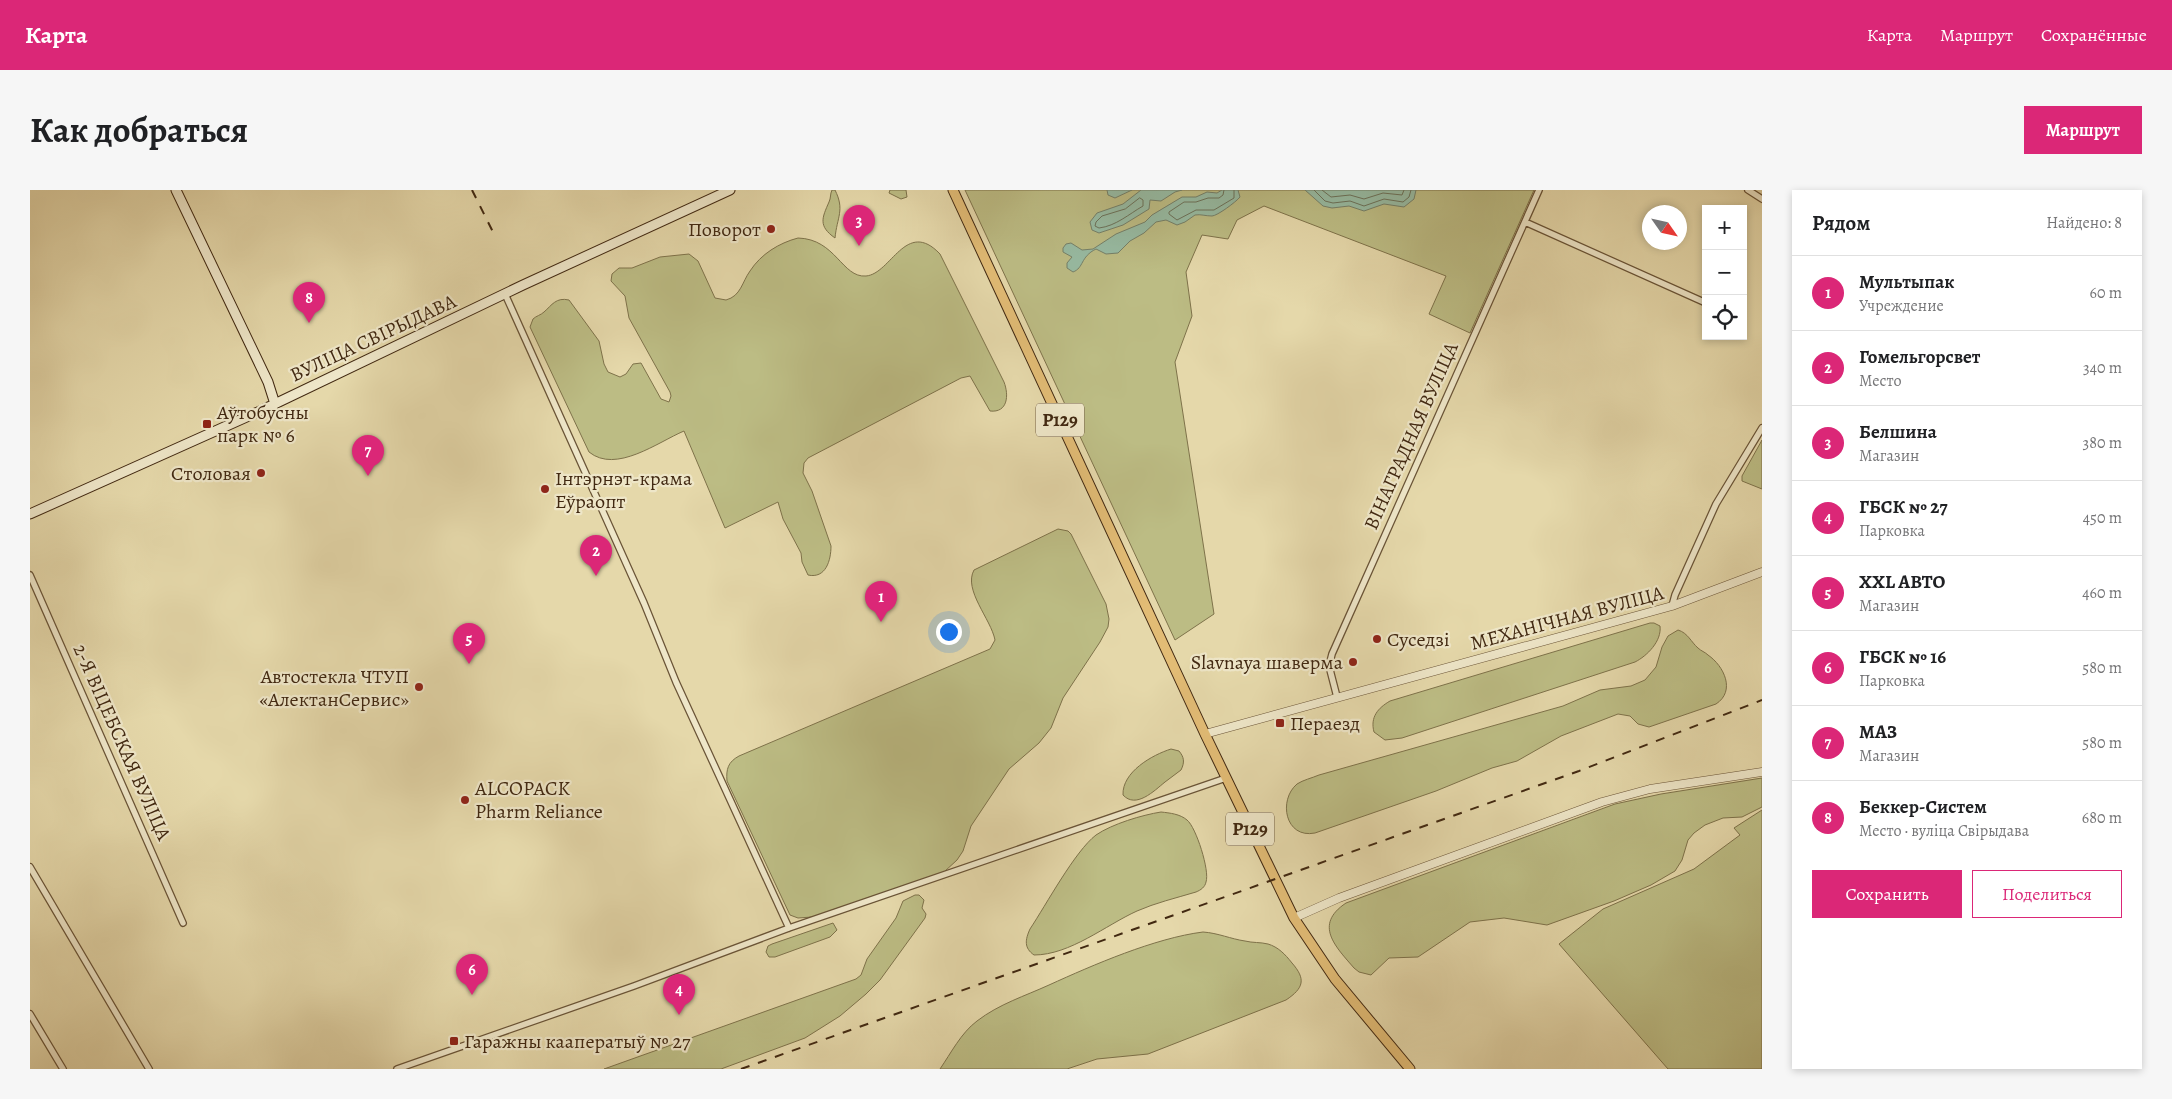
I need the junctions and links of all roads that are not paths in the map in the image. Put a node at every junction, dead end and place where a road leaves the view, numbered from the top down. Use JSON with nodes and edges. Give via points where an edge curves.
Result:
{"nodes":[{"id":1,"x":176,"y":190,"type":"edge"},
{"id":2,"x":730,"y":190,"type":"edge"},
{"id":3,"x":953,"y":190,"type":"edge"},
{"id":4,"x":1539,"y":190,"type":"edge"},
{"id":5,"x":1748,"y":190,"type":"edge"},
{"id":6,"x":1762,"y":199,"type":"edge"},
{"id":7,"x":1525,"y":222,"type":"junction"},
{"id":8,"x":505,"y":294,"type":"junction"},
{"id":9,"x":1702,"y":300,"type":"edge"},
{"id":10,"x":275,"y":404,"type":"junction"},
{"id":11,"x":1762,"y":428,"type":"edge"},
{"id":12,"x":30,"y":514,"type":"edge"},
{"id":13,"x":1762,"y":572,"type":"edge"},
{"id":14,"x":30,"y":575,"type":"edge"},
{"id":15,"x":1672,"y":606,"type":"junction"},
{"id":16,"x":1337,"y":697,"type":"junction"},
{"id":17,"x":1205,"y":734,"type":"junction"},
{"id":18,"x":1762,"y":772,"type":"edge"},
{"id":19,"x":1226,"y":778,"type":"junction"},
{"id":20,"x":30,"y":867,"type":"edge"},
{"id":21,"x":1294,"y":918,"type":"junction"},
{"id":22,"x":184,"y":923,"type":"dead end"},
{"id":23,"x":789,"y":928,"type":"junction"},
{"id":24,"x":30,"y":1014,"type":"edge"},
{"id":25,"x":63,"y":1069,"type":"edge"},
{"id":26,"x":149,"y":1069,"type":"edge"},
{"id":27,"x":396,"y":1069,"type":"edge"},
{"id":28,"x":1410,"y":1069,"type":"edge"}],
"edges":[{"from":1,"to":10,"type":"main road","via":[[268,382]]},
{"from":2,"to":8,"type":"main road","name":"ВУЛІЦА СВІРЫДАВА"},
{"from":3,"to":17,"type":"main road","number":"Р129"},
{"from":4,"to":7,"type":"street","name":"ВІНАГРАДНАЯ ВУЛІЦА"},
{"from":5,"to":6,"type":"street"},
{"from":7,"to":9,"type":"street"},
{"from":7,"to":16,"type":"street","name":"ВІНАГРАДНАЯ ВУЛІЦА","via":[[1332,654],[1329,666]]},
{"from":8,"to":10,"type":"main road","name":"ВУЛІЦА СВІРЫДАВА"},
{"from":8,"to":23,"type":"street"},
{"from":10,"to":12,"type":"main road","name":"ВУЛІЦА СВІРЫДАВА"},
{"from":11,"to":15,"type":"street","via":[[1716,504]]},
{"from":13,"to":15,"type":"street","name":"МЕХАНІЧНАЯ ВУЛІЦА"},
{"from":14,"to":22,"type":"street","name":"2-Я ВІЦЕБСКАЯ ВУЛІЦА"},
{"from":15,"to":16,"type":"street","name":"МЕХАНІЧНАЯ ВУЛІЦА"},
{"from":16,"to":17,"type":"street","name":"МЕХАНІЧНАЯ ВУЛІЦА"},
{"from":17,"to":19,"type":"main road","number":"Р129"},
{"from":18,"to":21,"type":"street","via":[[1650,789],[1602,802],[1339,898]]},
{"from":19,"to":21,"type":"main road","number":"Р129"},
{"from":19,"to":23,"type":"street"},
{"from":20,"to":26,"type":"street"},
{"from":21,"to":28,"type":"main road","number":"Р129","via":[[1335,979]]},
{"from":23,"to":27,"type":"street"},
{"from":24,"to":25,"type":"street"}]}
